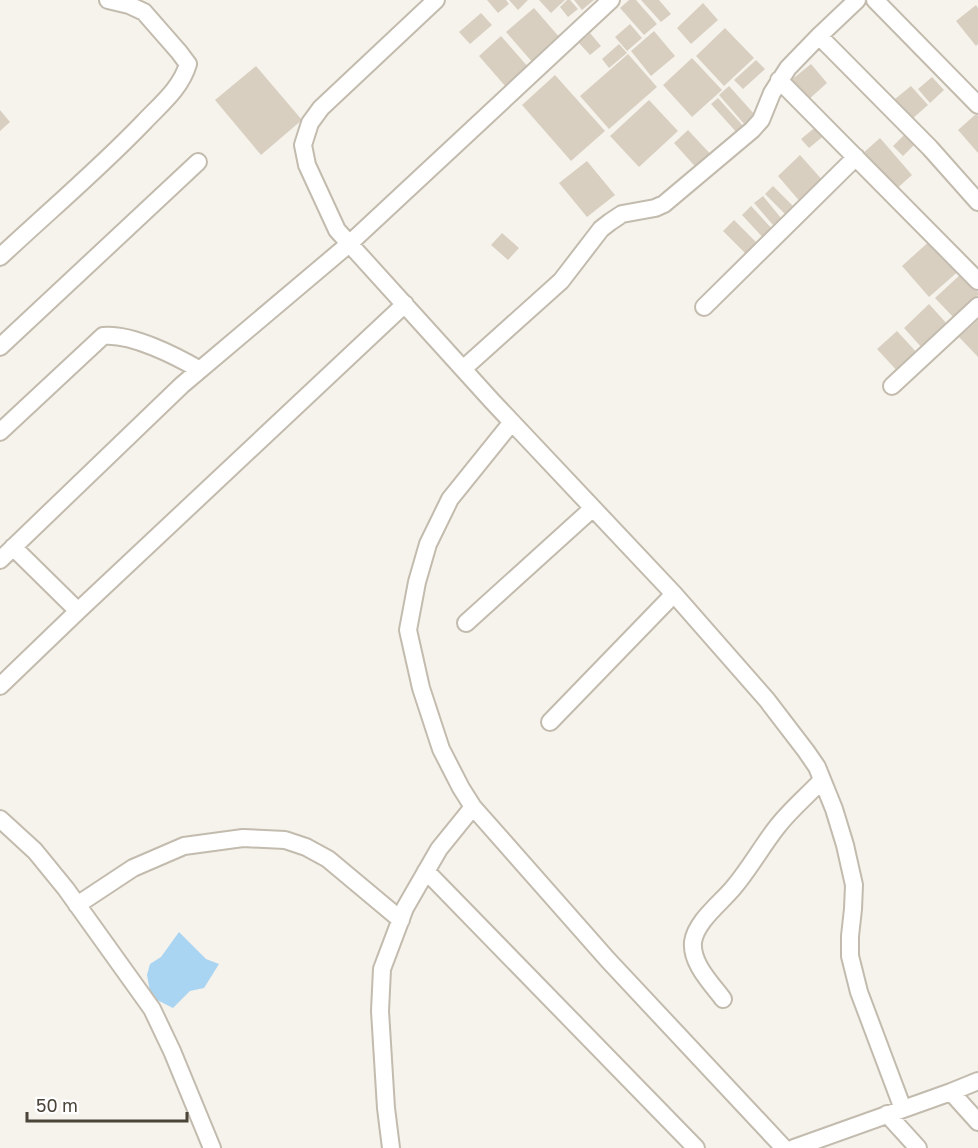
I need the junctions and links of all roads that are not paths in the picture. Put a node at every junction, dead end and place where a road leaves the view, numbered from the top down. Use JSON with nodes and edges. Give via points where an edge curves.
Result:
{"nodes":[{"id":1,"x":108,"y":0,"type":"edge"},
{"id":2,"x":436,"y":0,"type":"edge"},
{"id":3,"x":611,"y":0,"type":"edge"},
{"id":4,"x":857,"y":0,"type":"edge"},
{"id":5,"x":875,"y":0,"type":"edge"},
{"id":6,"x":819,"y":36,"type":"junction"},
{"id":7,"x":779,"y":80,"type":"junction"},
{"id":8,"x":978,"y":105,"type":"edge"},
{"id":9,"x":856,"y":158,"type":"junction"},
{"id":10,"x":198,"y":162,"type":"dead end"},
{"id":11,"x":978,"y":202,"type":"edge"},
{"id":12,"x":349,"y":244,"type":"junction"},
{"id":13,"x":0,"y":256,"type":"edge"},
{"id":14,"x":978,"y":281,"type":"edge"},
{"id":15,"x":405,"y":304,"type":"junction"},
{"id":16,"x":978,"y":306,"type":"edge"},
{"id":17,"x":704,"y":307,"type":"dead end"},
{"id":18,"x":0,"y":347,"type":"edge"},
{"id":19,"x":463,"y":369,"type":"junction"},
{"id":20,"x":200,"y":370,"type":"junction"},
{"id":21,"x":892,"y":386,"type":"dead end"},
{"id":22,"x":512,"y":422,"type":"junction"},
{"id":23,"x":0,"y":432,"type":"edge"},
{"id":24,"x":593,"y":508,"type":"junction"},
{"id":25,"x":13,"y":547,"type":"junction"},
{"id":26,"x":0,"y":560,"type":"edge"},
{"id":27,"x":674,"y":594,"type":"junction"},
{"id":28,"x":78,"y":611,"type":"junction"},
{"id":29,"x":466,"y":623,"type":"dead end"},
{"id":30,"x":0,"y":686,"type":"edge"},
{"id":31,"x":550,"y":722,"type":"dead end"},
{"id":32,"x":822,"y":780,"type":"junction"},
{"id":33,"x":473,"y":807,"type":"junction"},
{"id":34,"x":0,"y":819,"type":"edge"},
{"id":35,"x":426,"y":871,"type":"junction"},
{"id":36,"x":78,"y":905,"type":"junction"},
{"id":37,"x":401,"y":920,"type":"junction"},
{"id":38,"x":723,"y":999,"type":"dead end"},
{"id":39,"x":978,"y":1081,"type":"edge"},
{"id":40,"x":951,"y":1092,"type":"junction"},
{"id":41,"x":903,"y":1109,"type":"junction"},
{"id":42,"x":887,"y":1114,"type":"junction"},
{"id":43,"x":978,"y":1122,"type":"edge"},
{"id":44,"x":807,"y":1146,"type":"edge"},
{"id":45,"x":212,"y":1148,"type":"edge"},
{"id":46,"x":391,"y":1148,"type":"edge"},
{"id":47,"x":696,"y":1148,"type":"edge"},
{"id":48,"x":784,"y":1148,"type":"edge"},
{"id":49,"x":918,"y":1148,"type":"edge"}],
"edges":[{"from":1,"to":13,"type":"street","via":[[144,12],[188,64],[184,76],[125,142]]},
{"from":2,"to":12,"type":"street","via":[[321,108],[310,123],[303,145],[307,165],[337,230]]},
{"from":3,"to":12,"type":"street"},
{"from":4,"to":6,"type":"street"},
{"from":5,"to":8,"type":"street"},
{"from":6,"to":7,"type":"street"},
{"from":6,"to":11,"type":"street"},
{"from":7,"to":9,"type":"street"},
{"from":7,"to":19,"type":"street","via":[[761,120],[752,130],[664,204],[622,214],[601,229],[561,281]]},
{"from":9,"to":14,"type":"street"},
{"from":9,"to":17,"type":"street"},
{"from":10,"to":18,"type":"street"},
{"from":12,"to":15,"type":"street"},
{"from":12,"to":20,"type":"street"},
{"from":15,"to":19,"type":"street"},
{"from":15,"to":28,"type":"street"},
{"from":16,"to":21,"type":"street"},
{"from":19,"to":22,"type":"street"},
{"from":20,"to":23,"type":"street","via":[[169,353],[114,334],[103,336]]},
{"from":20,"to":25,"type":"street"},
{"from":22,"to":24,"type":"street"},
{"from":22,"to":33,"type":"street","via":[[450,499],[428,544],[408,630],[441,749]]},
{"from":24,"to":27,"type":"street"},
{"from":24,"to":29,"type":"street"},
{"from":25,"to":26,"type":"street"},
{"from":25,"to":28,"type":"street"},
{"from":27,"to":31,"type":"street"},
{"from":27,"to":32,"type":"street","via":[[767,700],[806,751]]},
{"from":28,"to":30,"type":"street"},
{"from":32,"to":38,"type":"street","via":[[778,826],[733,889],[702,922],[693,941],[694,956]]},
{"from":32,"to":41,"type":"street","via":[[845,845],[854,885],[850,956],[859,992]]},
{"from":33,"to":35,"type":"street"},
{"from":33,"to":48,"type":"street","via":[[608,960]]},
{"from":34,"to":36,"type":"street","via":[[35,852]]},
{"from":35,"to":37,"type":"street"},
{"from":35,"to":47,"type":"street"},
{"from":36,"to":37,"type":"street","via":[[133,868],[184,846],[243,838],[285,840],[328,859]]},
{"from":36,"to":45,"type":"street","via":[[152,1009]]},
{"from":37,"to":46,"type":"street","via":[[382,969],[380,1011]]},
{"from":39,"to":40,"type":"street"},
{"from":40,"to":41,"type":"street"},
{"from":40,"to":43,"type":"street"},
{"from":41,"to":42,"type":"street"},
{"from":42,"to":44,"type":"street"},
{"from":42,"to":49,"type":"street"}]}
